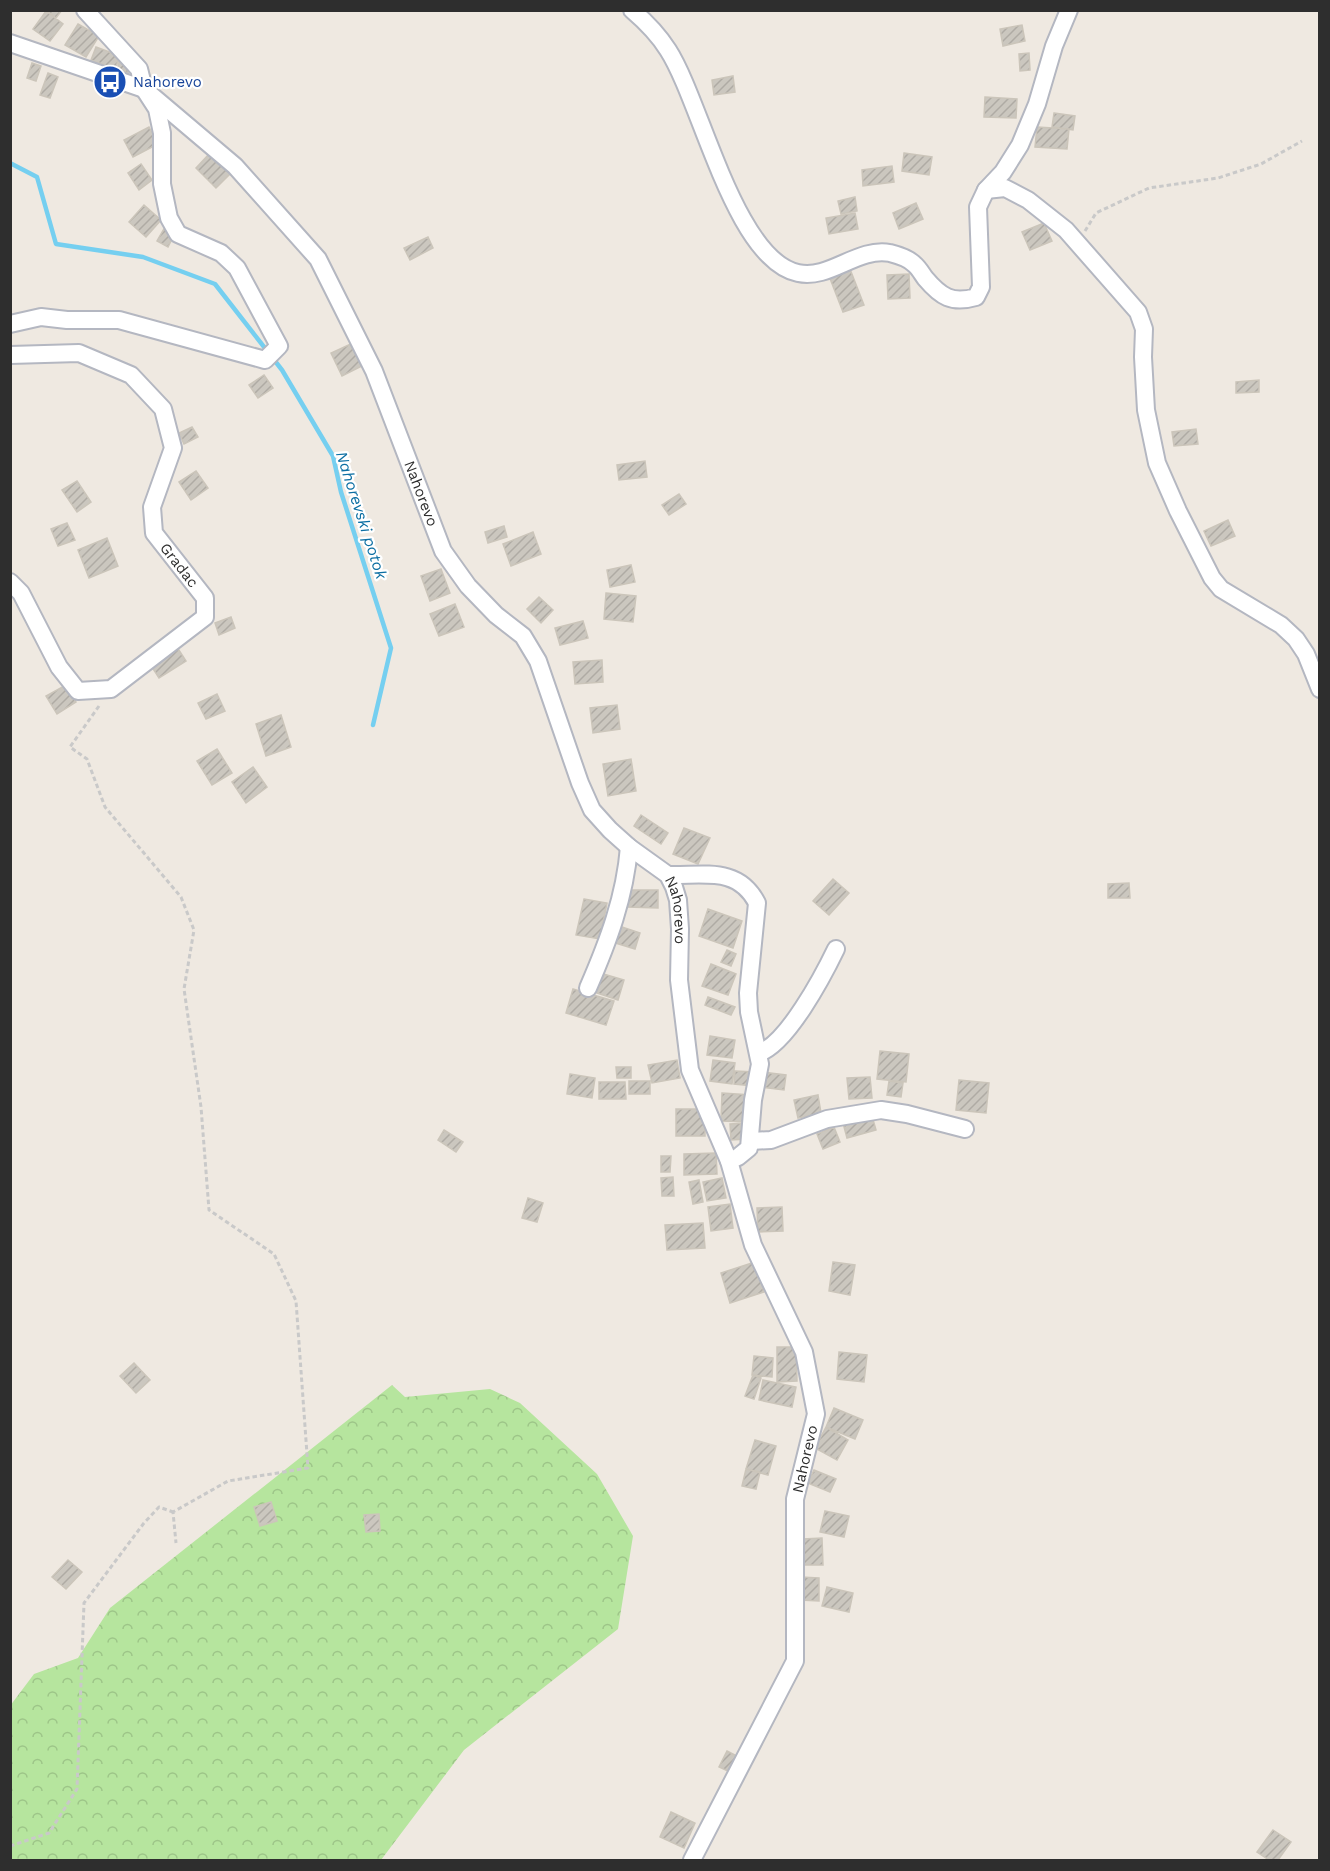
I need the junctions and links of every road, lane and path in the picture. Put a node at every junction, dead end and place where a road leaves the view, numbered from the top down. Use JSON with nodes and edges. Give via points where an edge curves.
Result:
{"nodes":[{"id":1,"x":85,"y":10,"type":"edge"},
{"id":2,"x":632,"y":10,"type":"edge"},
{"id":3,"x":1069,"y":10,"type":"edge"},
{"id":4,"x":10,"y":43,"type":"edge"},
{"id":5,"x":144,"y":89,"type":"junction"},
{"id":6,"x":1302,"y":141,"type":"dead end"},
{"id":7,"x":986,"y":190,"type":"junction"},
{"id":8,"x":1078,"y":243,"type":"junction"},
{"id":9,"x":10,"y":324,"type":"edge"},
{"id":10,"x":10,"y":355,"type":"edge"},
{"id":11,"x":10,"y":582,"type":"edge"},
{"id":12,"x":111,"y":689,"type":"junction"},
{"id":13,"x":1320,"y":689,"type":"edge"},
{"id":14,"x":628,"y":847,"type":"junction"},
{"id":15,"x":668,"y":875,"type":"junction"},
{"id":16,"x":836,"y":949,"type":"dead end"},
{"id":17,"x":588,"y":988,"type":"dead end"},
{"id":18,"x":759,"y":1053,"type":"junction"},
{"id":19,"x":965,"y":1129,"type":"dead end"},
{"id":20,"x":751,"y":1141,"type":"junction"},
{"id":21,"x":729,"y":1161,"type":"junction"},
{"id":22,"x":173,"y":1512,"type":"junction"},
{"id":23,"x":176,"y":1543,"type":"dead end"},
{"id":24,"x":10,"y":1846,"type":"edge"},
{"id":25,"x":692,"y":1860,"type":"edge"}],
"edges":[{"from":1,"to":5,"type":"street","via":[[139,69]]},
{"from":2,"to":7,"type":"street","via":[[652,27],[670,52],[730,195],[756,240],[775,263],[796,273],[812,275],[870,253],[887,252],[915,264],[946,297],[976,297],[981,287],[978,207]]},
{"from":3,"to":7,"type":"street","via":[[1020,145]]},
{"from":4,"to":5,"type":"street","name":"Nahorevo"},
{"from":5,"to":9,"type":"street","via":[[157,109],[162,133],[162,184],[169,218],[178,234],[221,253],[237,268],[279,346],[265,360],[119,320],[41,317]]},
{"from":5,"to":14,"type":"street","name":"Nahorevo","via":[[235,166],[318,259],[374,371],[443,551],[475,593],[523,636],[538,661],[592,810]]},
{"from":6,"to":8,"type":"path","via":[[1261,164],[1218,178],[1149,188],[1096,213]]},
{"from":7,"to":8,"type":"street","via":[[1005,188],[1028,200]]},
{"from":8,"to":13,"type":"street","via":[[1138,312],[1144,329],[1146,410],[1157,463],[1212,578],[1221,589],[1281,625],[1296,639]]},
{"from":10,"to":12,"type":"street","name":"Gradac","via":[[79,353],[131,375],[163,409],[173,448],[152,507],[154,533],[205,598],[205,617]]},
{"from":11,"to":12,"type":"street","via":[[21,593],[59,667],[78,691]]},
{"from":12,"to":22,"type":"path","via":[[70,747],[87,759],[105,807],[181,897],[194,930],[184,989],[201,1107],[209,1210],[274,1254],[296,1301],[308,1456],[308,1468],[228,1482]]},
{"from":14,"to":15,"type":"street","name":"Nahorevo"},
{"from":14,"to":17,"type":"street","via":[[620,904]]},
{"from":15,"to":18,"type":"street","via":[[728,876],[751,891],[757,903],[748,993]]},
{"from":15,"to":21,"type":"street","name":"Nahorevo","via":[[678,900],[679,980],[690,1070]]},
{"from":16,"to":18,"type":"street","via":[[809,998],[781,1036]]},
{"from":18,"to":20,"type":"street","via":[[749,1128]]},
{"from":19,"to":20,"type":"street","via":[[881,1110],[827,1119],[771,1140]]},
{"from":20,"to":21,"type":"street","via":[[744,1153]]},
{"from":21,"to":25,"type":"street","name":"Nahorevo","via":[[753,1245],[804,1352],[816,1414],[795,1499],[795,1661]]},
{"from":22,"to":23,"type":"path"},
{"from":22,"to":24,"type":"path","via":[[159,1507],[84,1603],[77,1789],[49,1833]]}]}
